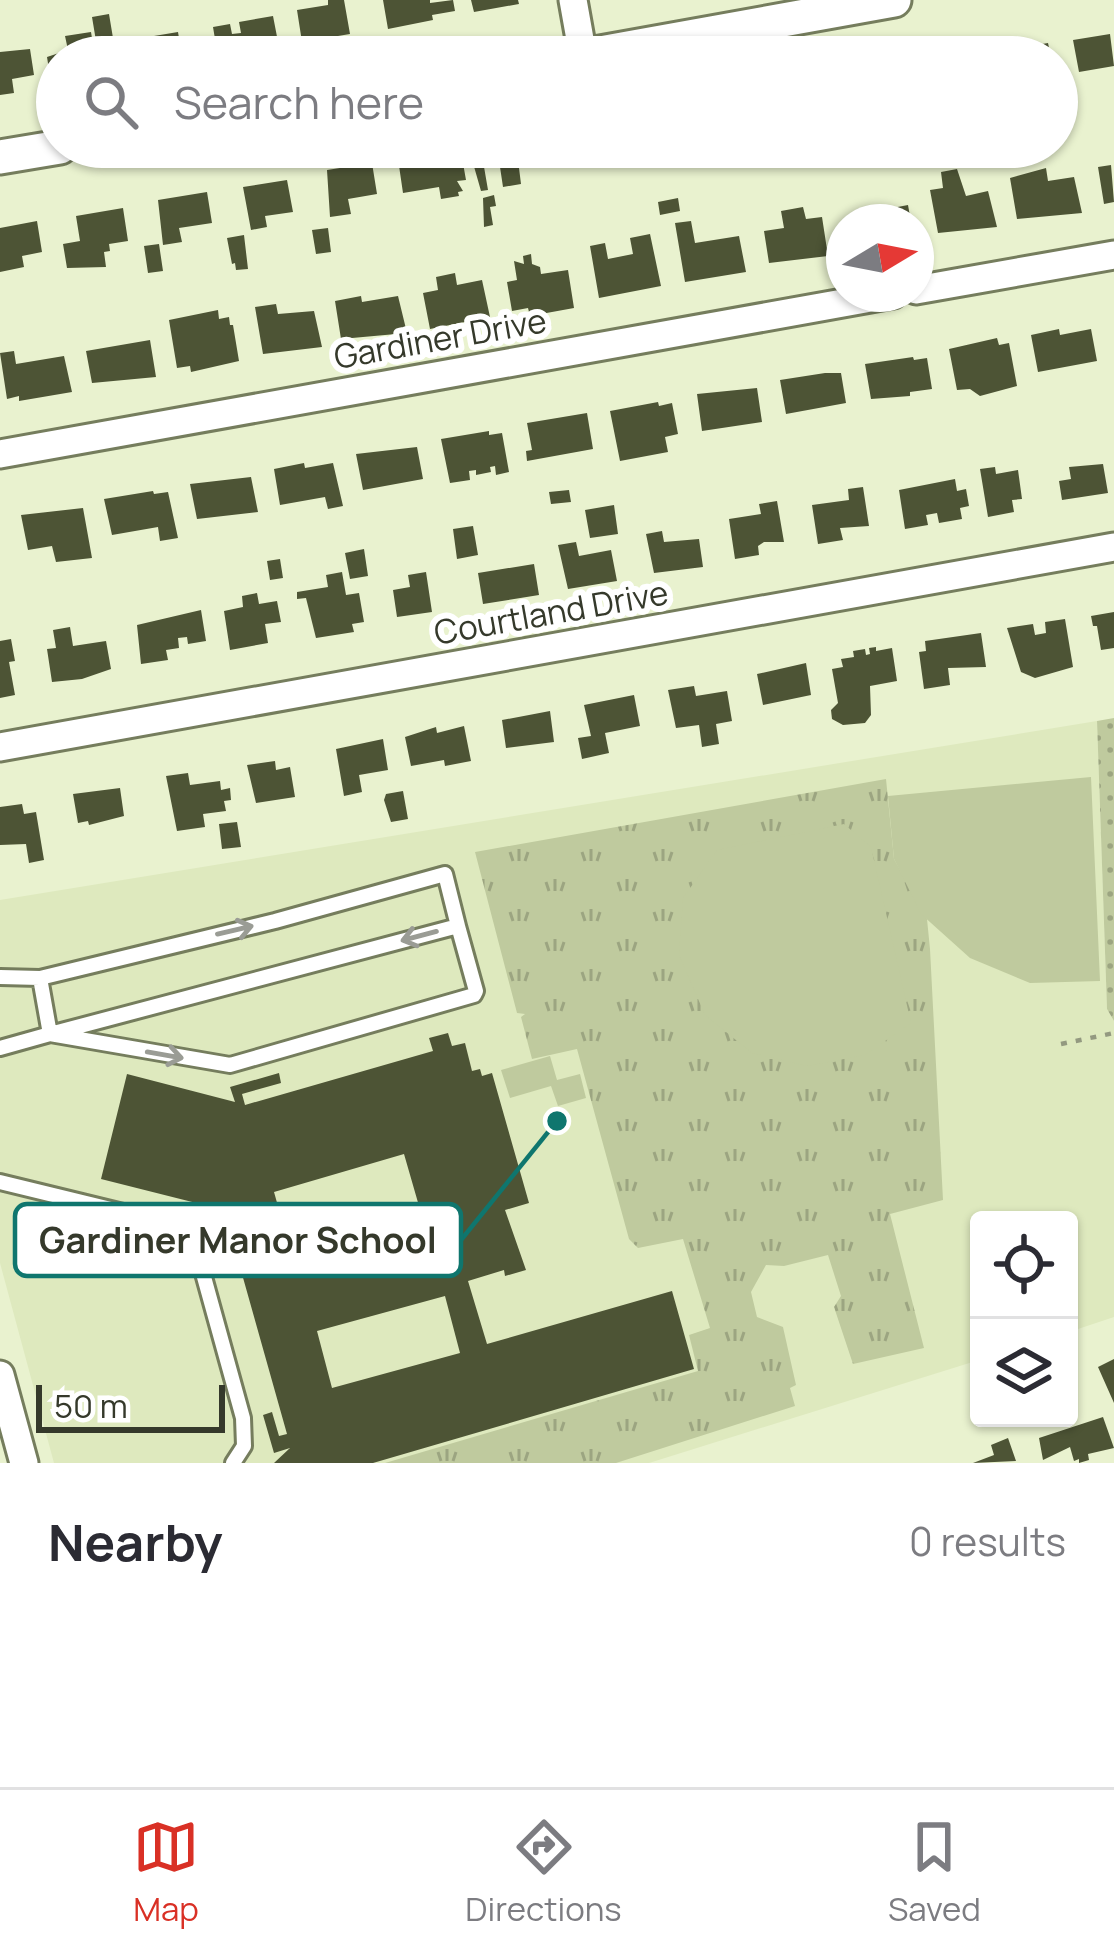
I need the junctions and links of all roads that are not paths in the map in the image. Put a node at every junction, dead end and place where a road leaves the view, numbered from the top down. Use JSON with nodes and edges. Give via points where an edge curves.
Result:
{"nodes":[{"id":1,"x":573,"y":0,"type":"edge"},
{"id":2,"x":894,"y":0,"type":"edge"},
{"id":3,"x":578,"y":36,"type":"edge"},
{"id":4,"x":696,"y":36,"type":"edge"},
{"id":5,"x":36,"y":151,"type":"edge"},
{"id":6,"x":0,"y":158,"type":"edge"},
{"id":7,"x":1114,"y":254,"type":"edge"},
{"id":8,"x":934,"y":287,"type":"edge"},
{"id":9,"x":826,"y":306,"type":"edge"},
{"id":10,"x":0,"y":454,"type":"edge"},
{"id":11,"x":1114,"y":547,"type":"edge"},
{"id":12,"x":0,"y":747,"type":"edge"},
{"id":13,"x":458,"y":926,"type":"junction"},
{"id":14,"x":0,"y":976,"type":"edge"},
{"id":15,"x":40,"y":978,"type":"junction"},
{"id":16,"x":50,"y":1034,"type":"junction"},
{"id":17,"x":0,"y":1048,"type":"edge"},
{"id":18,"x":0,"y":1182,"type":"edge"},
{"id":19,"x":0,"y":1375,"type":"edge"},
{"id":20,"x":24,"y":1463,"type":"edge"},
{"id":21,"x":233,"y":1463,"type":"edge"}],
"edges":[{"from":1,"to":3,"type":"street"},
{"from":2,"to":4,"type":"street"},
{"from":5,"to":6,"type":"street"},
{"from":7,"to":8,"type":"street"},
{"from":9,"to":10,"type":"street","name":"Gardiner Drive"},
{"from":11,"to":12,"type":"street","name":"Courtland Drive"},
{"from":15,"to":13,"type":"lane","one_way":true,"via":[[445,874]]},
{"from":13,"to":16,"type":"lane","one_way":true},
{"from":16,"to":13,"type":"lane","one_way":true,"via":[[230,1065],[474,995]]},
{"from":14,"to":15,"type":"lane"},
{"from":15,"to":16,"type":"lane"},
{"from":16,"to":17,"type":"lane"},
{"from":18,"to":21,"type":"lane","via":[[156,1220],[196,1248],[243,1418],[244,1446]]},
{"from":19,"to":20,"type":"street"}]}
